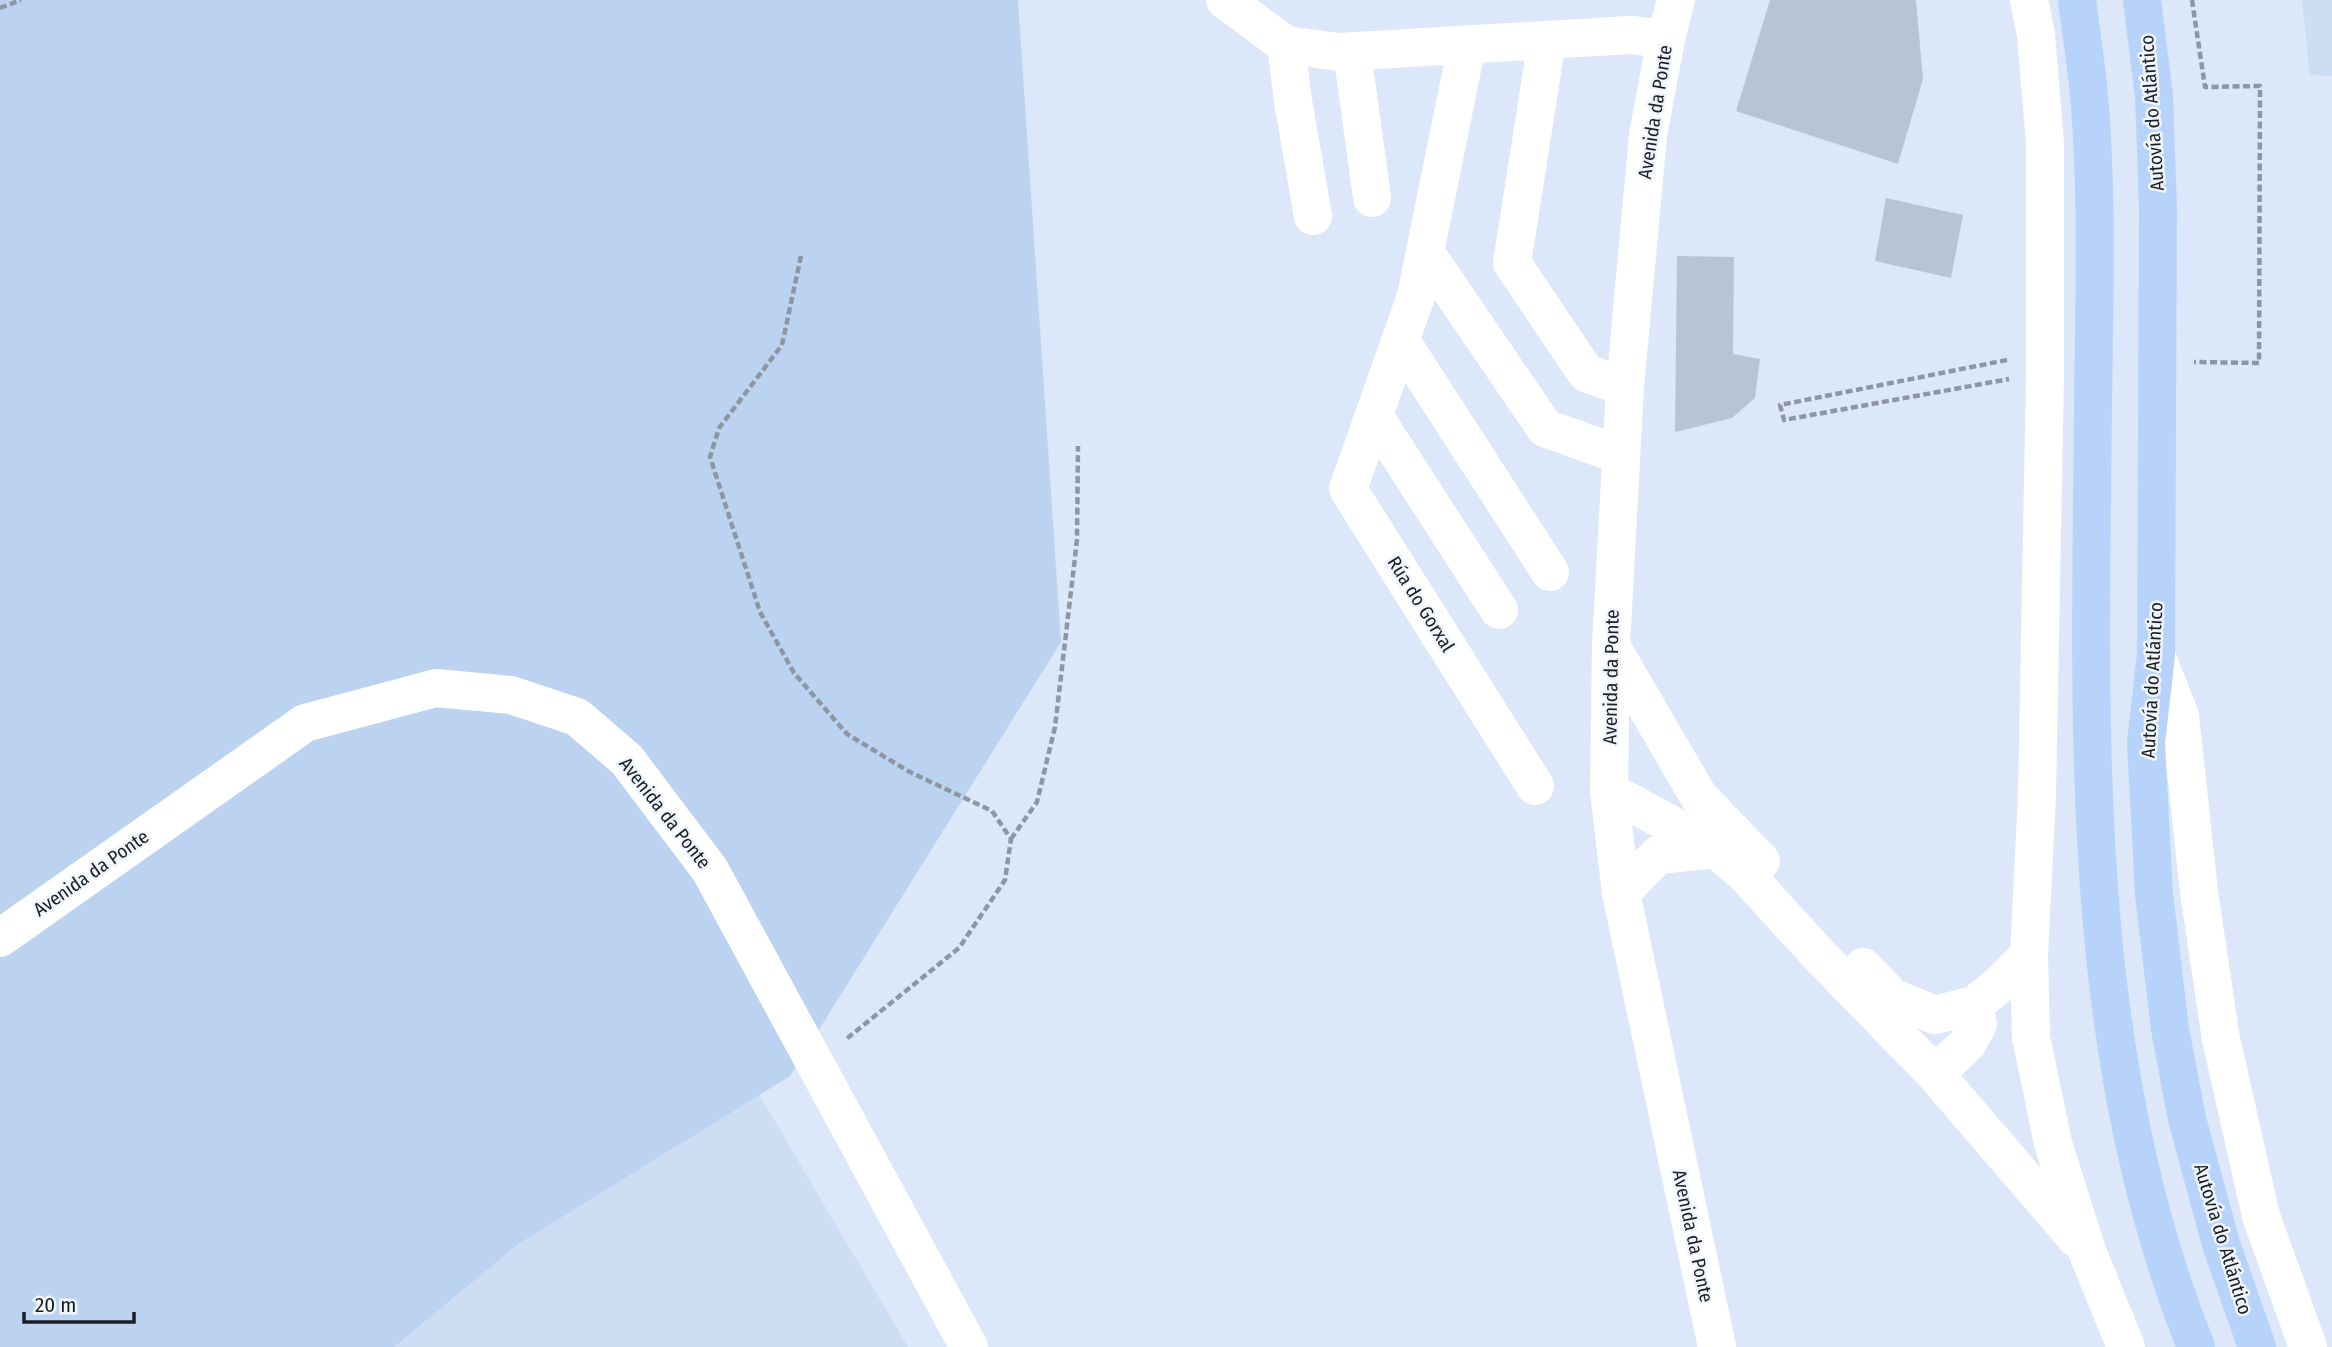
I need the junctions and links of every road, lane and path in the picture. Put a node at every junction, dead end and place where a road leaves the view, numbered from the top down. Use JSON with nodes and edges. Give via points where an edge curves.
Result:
{"nodes":[{"id":1,"x":21,"y":0,"type":"edge"},
{"id":2,"x":1225,"y":0,"type":"edge"},
{"id":3,"x":1676,"y":0,"type":"edge"},
{"id":4,"x":2029,"y":0,"type":"edge"},
{"id":5,"x":2077,"y":0,"type":"edge"},
{"id":6,"x":2142,"y":0,"type":"edge"},
{"id":7,"x":2192,"y":0,"type":"edge"},
{"id":8,"x":0,"y":8,"type":"edge"},
{"id":9,"x":1666,"y":39,"type":"junction"},
{"id":10,"x":1547,"y":40,"type":"junction"},
{"id":11,"x":1286,"y":45,"type":"junction"},
{"id":12,"x":1467,"y":45,"type":"junction"},
{"id":13,"x":1352,"y":51,"type":"junction"},
{"id":14,"x":1373,"y":198,"type":"dead end"},
{"id":15,"x":1313,"y":216,"type":"dead end"},
{"id":16,"x":2260,"y":217,"type":"dead end"},
{"id":17,"x":1425,"y":252,"type":"junction"},
{"id":18,"x":801,"y":256,"type":"dead end"},
{"id":19,"x":1401,"y":341,"type":"junction"},
{"id":20,"x":1625,"y":387,"type":"junction"},
{"id":21,"x":1374,"y":416,"type":"junction"},
{"id":22,"x":1078,"y":446,"type":"dead end"},
{"id":23,"x":1620,"y":455,"type":"junction"},
{"id":24,"x":1550,"y":572,"type":"dead end"},
{"id":25,"x":1499,"y":610,"type":"dead end"},
{"id":26,"x":1611,"y":646,"type":"junction"},
{"id":27,"x":2155,"y":655,"type":"junction"},
{"id":28,"x":1535,"y":786,"type":"dead end"},
{"id":29,"x":1609,"y":791,"type":"junction"},
{"id":30,"x":1699,"y":797,"type":"junction"},
{"id":31,"x":1011,"y":839,"type":"junction"},
{"id":32,"x":1716,"y":849,"type":"junction"},
{"id":33,"x":1620,"y":892,"type":"junction"},
{"id":34,"x":0,"y":938,"type":"edge"},
{"id":35,"x":2029,"y":955,"type":"junction"},
{"id":36,"x":1974,"y":1005,"type":"junction"},
{"id":37,"x":815,"y":1065,"type":"junction"},
{"id":38,"x":1935,"y":1074,"type":"junction"},
{"id":39,"x":2087,"y":1251,"type":"junction"},
{"id":40,"x":969,"y":1347,"type":"edge"},
{"id":41,"x":1717,"y":1347,"type":"edge"},
{"id":42,"x":2126,"y":1347,"type":"edge"},
{"id":43,"x":2196,"y":1347,"type":"edge"},
{"id":44,"x":2257,"y":1347,"type":"edge"},
{"id":45,"x":2308,"y":1347,"type":"edge"}],
"edges":[{"from":1,"to":8,"type":"path"},
{"from":2,"to":11,"type":"street"},
{"from":3,"to":9,"type":"street","name":"Avenida da Ponte"},
{"from":4,"to":35,"type":"street","via":[[2036,35],[2045,185],[2037,780]]},
{"from":5,"to":43,"type":"highway","via":[[2089,95],[2095,236],[2091,735],[2096,877],[2128,1110],[2151,1213]]},
{"from":6,"to":27,"type":"highway","name":"Autovía do Atlántico","via":[[2154,96],[2158,208]]},
{"from":7,"to":16,"type":"path","via":[[2205,88],[2260,86]]},
{"from":9,"to":10,"type":"street","via":[[1631,35]]},
{"from":9,"to":20,"type":"street","name":"Avenida da Ponte","via":[[1648,135]]},
{"from":10,"to":12,"type":"street"},
{"from":10,"to":20,"type":"street","via":[[1513,263],[1587,373]]},
{"from":11,"to":13,"type":"street"},
{"from":11,"to":15,"type":"street"},
{"from":12,"to":13,"type":"street"},
{"from":12,"to":17,"type":"street","name":"Rúa do Gorxal"},
{"from":13,"to":14,"type":"street"},
{"from":17,"to":19,"type":"street","name":"Rúa do Gorxal"},
{"from":17,"to":23,"type":"street","via":[[1545,428]]},
{"from":18,"to":31,"type":"path","via":[[782,345],[719,428],[710,457],[760,612],[794,673],[847,734],[908,771],[992,811]]},
{"from":19,"to":21,"type":"street","name":"Rúa do Gorxal"},
{"from":19,"to":24,"type":"street"},
{"from":20,"to":23,"type":"street","name":"Avenida da Ponte"},
{"from":21,"to":25,"type":"street"},
{"from":21,"to":28,"type":"street","name":"Rúa do Gorxal","via":[[1348,489]]},
{"from":22,"to":31,"type":"path","via":[[1077,540],[1055,727],[1037,802]]},
{"from":23,"to":26,"type":"street","name":"Avenida da Ponte"},
{"from":26,"to":29,"type":"street","name":"Avenida da Ponte"},
{"from":26,"to":30,"type":"street"},
{"from":27,"to":44,"type":"highway","name":"Autovía do Atlántico","via":[[2146,743],[2154,894],[2170,1029],[2187,1119],[2221,1244]]},
{"from":27,"to":45,"type":"street","via":[[2180,716],[2199,892],[2224,1052],[2261,1216]]},
{"from":29,"to":30,"type":"street","via":[[1658,784]]},
{"from":29,"to":32,"type":"street"},
{"from":29,"to":33,"type":"street","name":"Avenida da Ponte"},
{"from":30,"to":36,"type":"street","via":[[1892,997],[1935,1014]]},
{"from":31,"to":37,"type":"path","via":[[1004,880],[959,948]]},
{"from":32,"to":33,"type":"street","via":[[1658,855]]},
{"from":32,"to":38,"type":"street"},
{"from":33,"to":41,"type":"street","name":"Avenida da Ponte"},
{"from":34,"to":37,"type":"street","name":"Avenida da Ponte","via":[[306,723],[436,688],[512,695],[577,717],[627,760],[709,870]]},
{"from":35,"to":36,"type":"street"},
{"from":35,"to":39,"type":"street","via":[[2031,1037],[2053,1143]]},
{"from":36,"to":38,"type":"street","via":[[1978,1024],[1967,1044]]},
{"from":37,"to":40,"type":"street","name":"Avenida da Ponte"},
{"from":38,"to":39,"type":"street"},
{"from":39,"to":42,"type":"street"}]}
